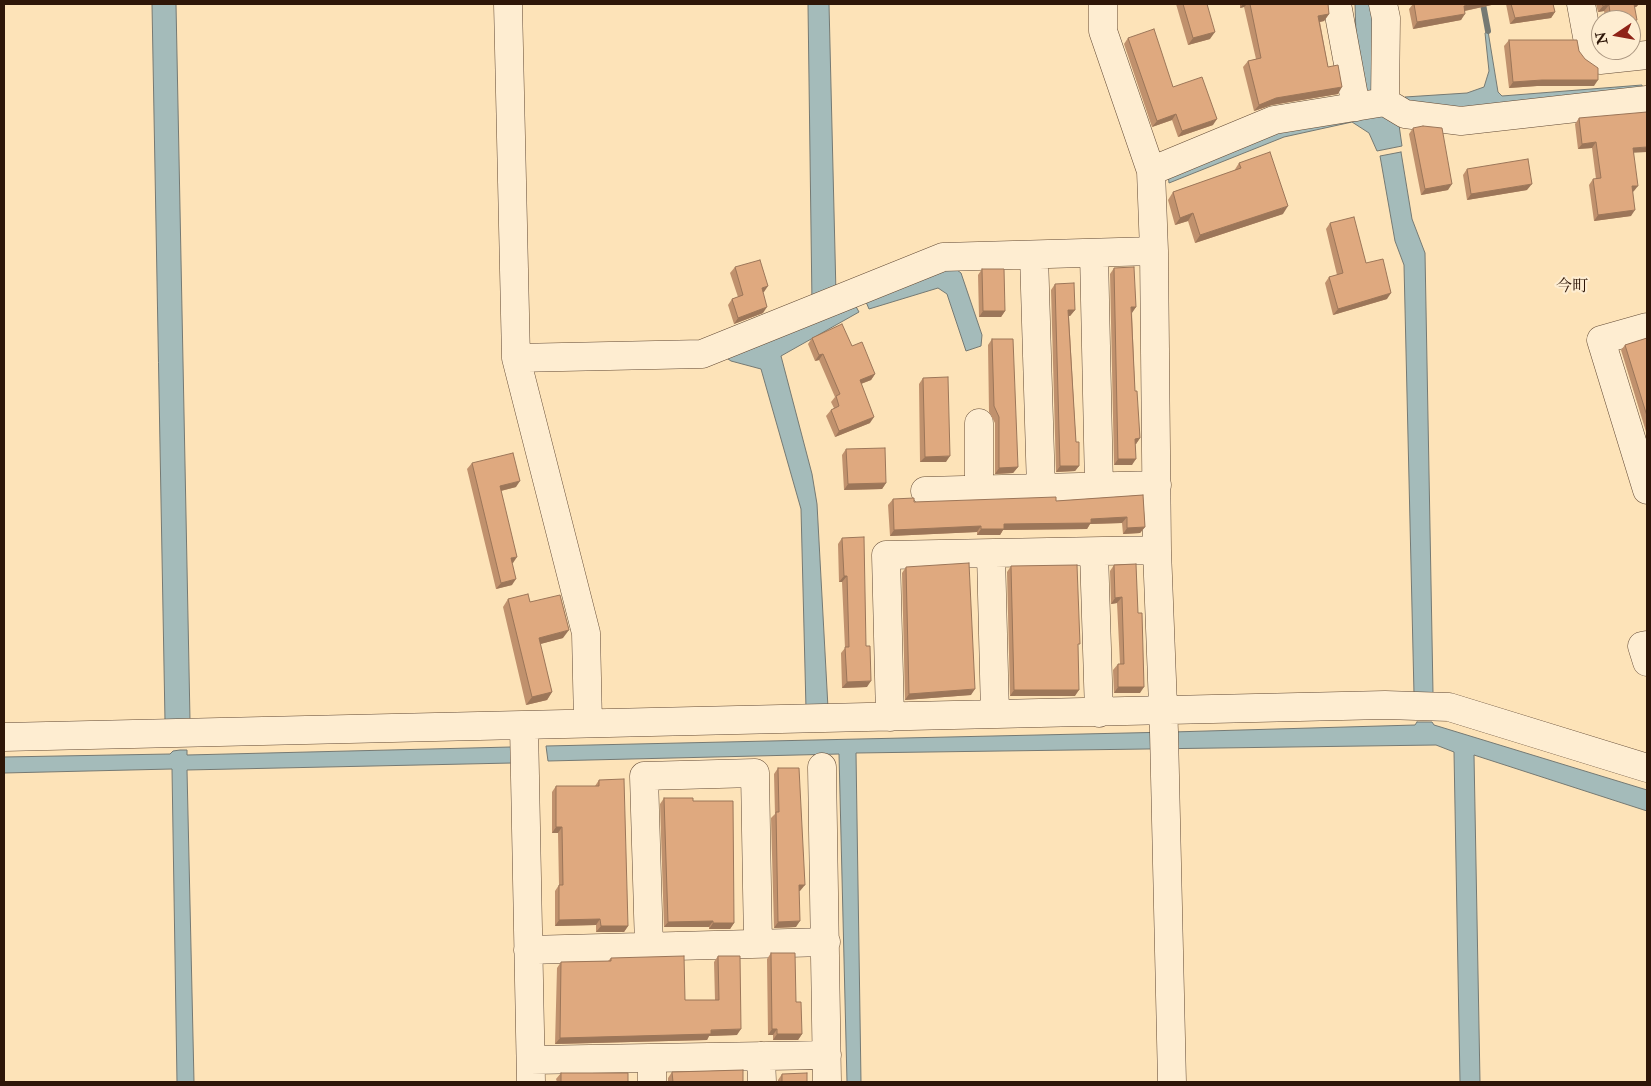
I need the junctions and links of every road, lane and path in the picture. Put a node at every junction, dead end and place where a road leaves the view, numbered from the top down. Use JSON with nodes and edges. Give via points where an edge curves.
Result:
{"nodes":[{"id":1,"x":508,"y":4,"type":"edge"},
{"id":2,"x":1103,"y":4,"type":"edge"},
{"id":3,"x":1337,"y":4,"type":"edge"},
{"id":4,"x":1383,"y":4,"type":"edge"},
{"id":5,"x":1581,"y":4,"type":"edge"},
{"id":6,"x":1647,"y":55,"type":"edge"},
{"id":7,"x":1647,"y":100,"type":"edge"},
{"id":8,"x":1385,"y":102,"type":"junction"},
{"id":9,"x":1356,"y":107,"type":"junction"},
{"id":10,"x":1151,"y":171,"type":"junction"},
{"id":11,"x":1154,"y":252,"type":"junction"},
{"id":12,"x":1094,"y":253,"type":"junction"},
{"id":13,"x":1034,"y":255,"type":"junction"},
{"id":14,"x":1647,"y":327,"type":"edge"},
{"id":15,"x":516,"y":358,"type":"junction"},
{"id":16,"x":978,"y":423,"type":"dead end"},
{"id":17,"x":1156,"y":486,"type":"junction"},
{"id":18,"x":1099,"y":487,"type":"junction"},
{"id":19,"x":1041,"y":489,"type":"junction"},
{"id":20,"x":979,"y":490,"type":"junction"},
{"id":21,"x":1647,"y":490,"type":"edge"},
{"id":22,"x":925,"y":491,"type":"dead end"},
{"id":23,"x":1157,"y":550,"type":"junction"},
{"id":24,"x":1094,"y":552,"type":"junction"},
{"id":25,"x":991,"y":554,"type":"junction"},
{"id":26,"x":1647,"y":645,"type":"edge"},
{"id":27,"x":1647,"y":662,"type":"edge"},
{"id":28,"x":1099,"y":712,"type":"junction"},
{"id":29,"x":995,"y":714,"type":"junction"},
{"id":30,"x":890,"y":717,"type":"junction"},
{"id":31,"x":588,"y":723,"type":"junction"},
{"id":32,"x":524,"y":726,"type":"junction"},
{"id":33,"x":1164,"y":731,"type":"junction"},
{"id":34,"x":4,"y":737,"type":"edge"},
{"id":35,"x":822,"y":767,"type":"dead end"},
{"id":36,"x":1647,"y":768,"type":"edge"},
{"id":37,"x":826,"y":942,"type":"junction"},
{"id":38,"x":758,"y":944,"type":"junction"},
{"id":39,"x":649,"y":947,"type":"junction"},
{"id":40,"x":528,"y":950,"type":"junction"},
{"id":41,"x":827,"y":1055,"type":"junction"},
{"id":42,"x":761,"y":1056,"type":"junction"},
{"id":43,"x":652,"y":1070,"type":"edge"},
{"id":44,"x":531,"y":1071,"type":"edge"},
{"id":45,"x":762,"y":1082,"type":"edge"},
{"id":46,"x":827,"y":1082,"type":"edge"},
{"id":47,"x":1172,"y":1082,"type":"edge"}],
"edges":[{"from":1,"to":15,"type":"street"},
{"from":2,"to":10,"type":"street","via":[[1103,31]]},
{"from":3,"to":9,"type":"street"},
{"from":4,"to":8,"type":"street","via":[[1386,18]]},
{"from":5,"to":6,"type":"street","via":[[1590,53],[1600,60]]},
{"from":7,"to":8,"type":"street","via":[[1461,121],[1405,114]]},
{"from":8,"to":9,"type":"street"},
{"from":9,"to":10,"type":"street","via":[[1274,120]]},
{"from":10,"to":11,"type":"street"},
{"from":11,"to":12,"type":"street"},
{"from":11,"to":17,"type":"street"},
{"from":12,"to":13,"type":"street"},
{"from":12,"to":18,"type":"street"},
{"from":13,"to":15,"type":"street","via":[[943,257],[702,354]]},
{"from":13,"to":19,"type":"street"},
{"from":14,"to":21,"type":"street","via":[[1601,340]]},
{"from":15,"to":31,"type":"street","via":[[586,633]]},
{"from":16,"to":20,"type":"street"},
{"from":17,"to":18,"type":"street"},
{"from":17,"to":23,"type":"street"},
{"from":18,"to":19,"type":"street"},
{"from":19,"to":20,"type":"street"},
{"from":20,"to":22,"type":"street"},
{"from":23,"to":24,"type":"street"},
{"from":23,"to":33,"type":"street"},
{"from":24,"to":25,"type":"street"},
{"from":24,"to":28,"type":"street"},
{"from":25,"to":29,"type":"street"},
{"from":25,"to":30,"type":"street","via":[[886,555]]},
{"from":26,"to":27,"type":"street","via":[[1642,646]]},
{"from":28,"to":29,"type":"street"},
{"from":28,"to":33,"type":"street"},
{"from":29,"to":30,"type":"street"},
{"from":30,"to":31,"type":"street"},
{"from":31,"to":32,"type":"street"},
{"from":32,"to":34,"type":"street"},
{"from":32,"to":40,"type":"street"},
{"from":33,"to":36,"type":"street","via":[[1385,705],[1449,707]]},
{"from":33,"to":47,"type":"street"},
{"from":35,"to":37,"type":"street"},
{"from":37,"to":38,"type":"street"},
{"from":37,"to":41,"type":"street"},
{"from":38,"to":39,"type":"street"},
{"from":38,"to":39,"type":"street","via":[[755,773],[644,776]]},
{"from":39,"to":40,"type":"street"},
{"from":40,"to":44,"type":"street"},
{"from":41,"to":42,"type":"street"},
{"from":41,"to":46,"type":"street"},
{"from":42,"to":43,"type":"street"},
{"from":42,"to":45,"type":"street"},
{"from":43,"to":44,"type":"street"}]}
